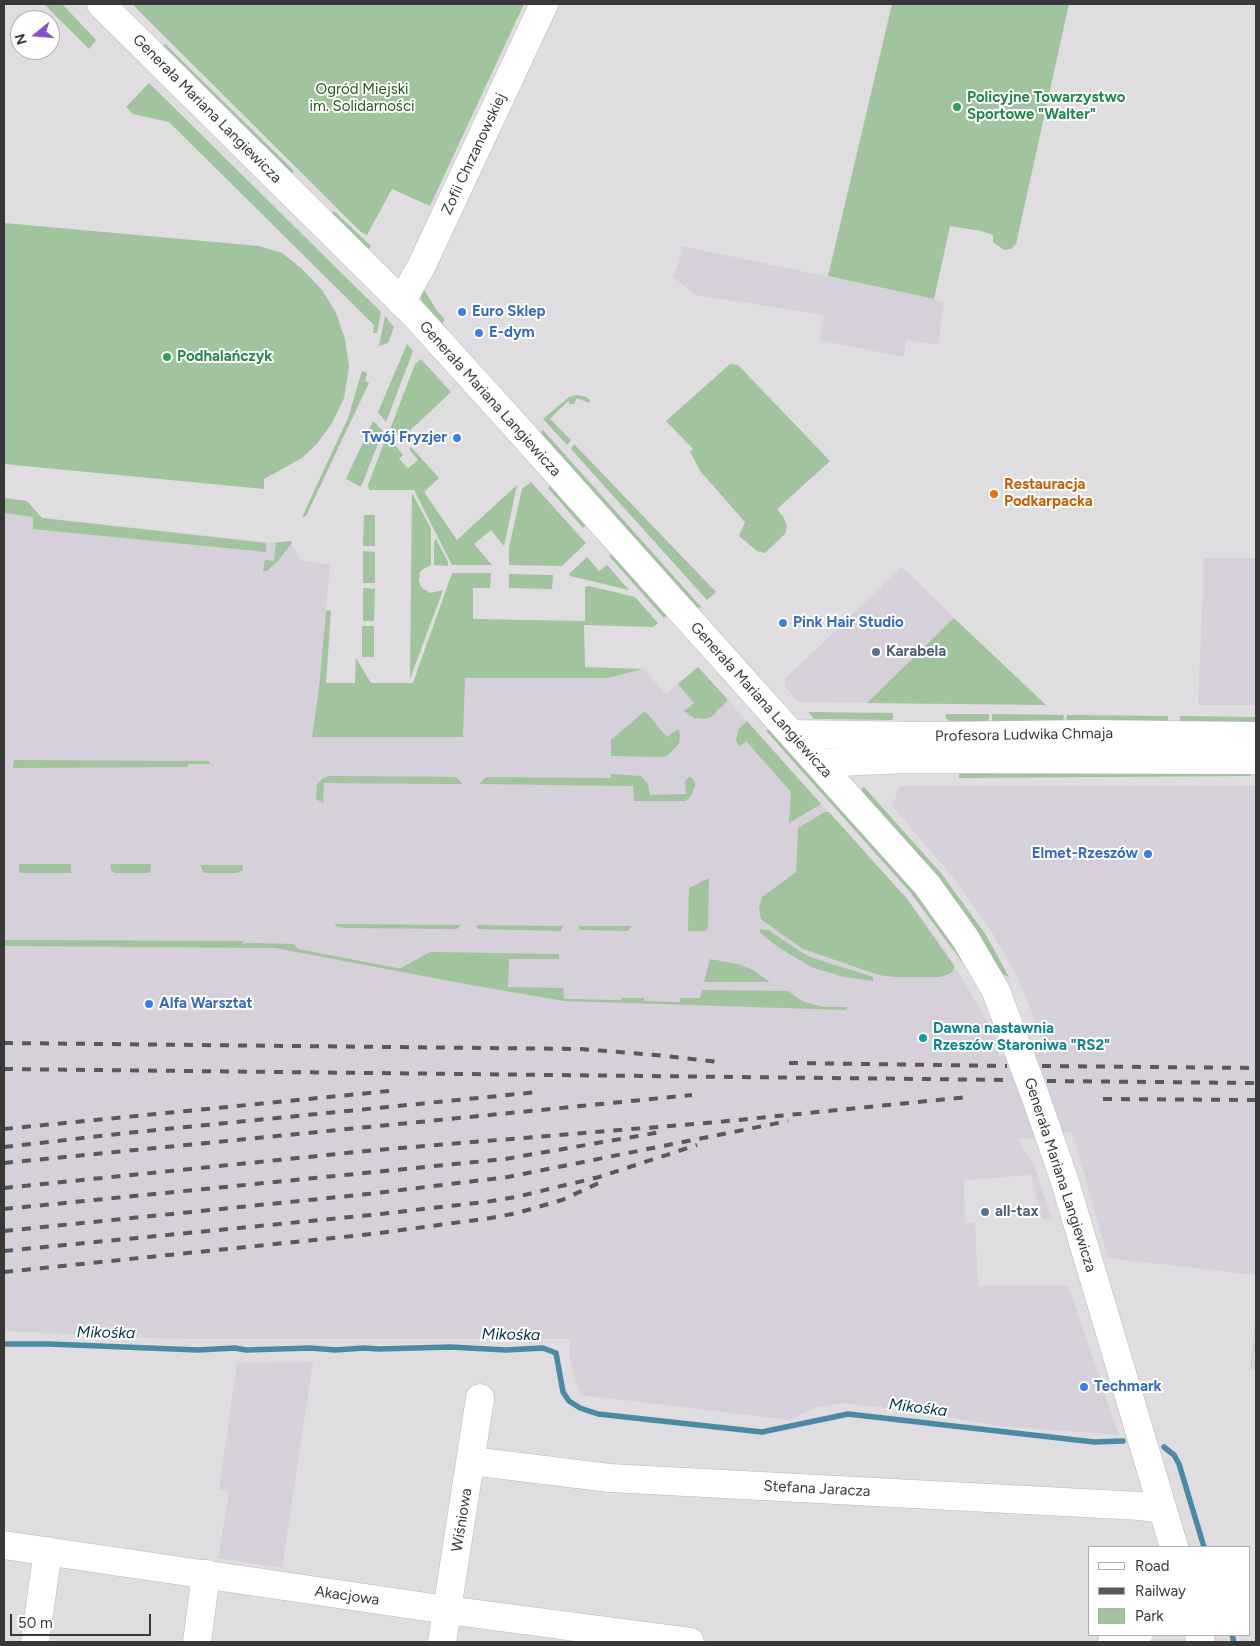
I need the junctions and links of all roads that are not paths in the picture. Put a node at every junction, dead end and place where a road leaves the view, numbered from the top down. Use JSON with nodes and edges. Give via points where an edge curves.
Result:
{"nodes":[{"id":1,"x":101,"y":4,"type":"edge"},
{"id":2,"x":544,"y":4,"type":"edge"},
{"id":3,"x":401,"y":302,"type":"junction"},
{"id":4,"x":792,"y":734,"type":"junction"},
{"id":5,"x":1256,"y":736,"type":"edge"},
{"id":6,"x":1256,"y":760,"type":"edge"},
{"id":7,"x":819,"y":763,"type":"junction"},
{"id":8,"x":480,"y":1398,"type":"dead end"},
{"id":9,"x":471,"y":1461,"type":"junction"},
{"id":10,"x":1163,"y":1509,"type":"junction"},
{"id":11,"x":4,"y":1545,"type":"edge"},
{"id":12,"x":1174,"y":1546,"type":"edge"},
{"id":13,"x":48,"y":1551,"type":"junction"},
{"id":14,"x":206,"y":1574,"type":"junction"},
{"id":15,"x":446,"y":1610,"type":"junction"},
{"id":16,"x":1134,"y":1636,"type":"edge"},
{"id":17,"x":35,"y":1642,"type":"edge"},
{"id":18,"x":197,"y":1642,"type":"edge"},
{"id":19,"x":442,"y":1642,"type":"edge"},
{"id":20,"x":690,"y":1642,"type":"edge"},
{"id":21,"x":1112,"y":1642,"type":"edge"}],
"edges":[{"from":1,"to":3,"type":"street","name":"Generała Mariana Langiewicza"},
{"from":2,"to":3,"type":"street","name":"Zofii Chrzanowskiej","via":[[424,261]]},
{"from":3,"to":4,"type":"street","name":"Generała Mariana Langiewicza"},
{"from":4,"to":5,"type":"street","name":"Profesora Ludwika Chmaja"},
{"from":4,"to":7,"type":"street","name":"Generała Mariana Langiewicza"},
{"from":6,"to":7,"type":"street","name":"Profesora Ludwika Chmaja","via":[[905,759]]},
{"from":7,"to":10,"type":"street","name":"Generała Mariana Langiewicza","via":[[927,885],[996,992],[1065,1182]]},
{"from":8,"to":9,"type":"street","name":"Wiśniowa"},
{"from":9,"to":10,"type":"street","name":"Stefana Jaracza","via":[[610,1478]]},
{"from":9,"to":15,"type":"street","name":"Wiśniowa"},
{"from":10,"to":12,"type":"street","name":"Generała Mariana Langiewicza"},
{"from":11,"to":13,"type":"street","name":"Akacjowa"},
{"from":13,"to":14,"type":"street","name":"Akacjowa"},
{"from":13,"to":17,"type":"street"},
{"from":14,"to":15,"type":"street","name":"Akacjowa"},
{"from":14,"to":18,"type":"street"},
{"from":15,"to":19,"type":"street","name":"Wiśniowa"},
{"from":15,"to":20,"type":"street","name":"Akacjowa"},
{"from":16,"to":21,"type":"street"}]}
